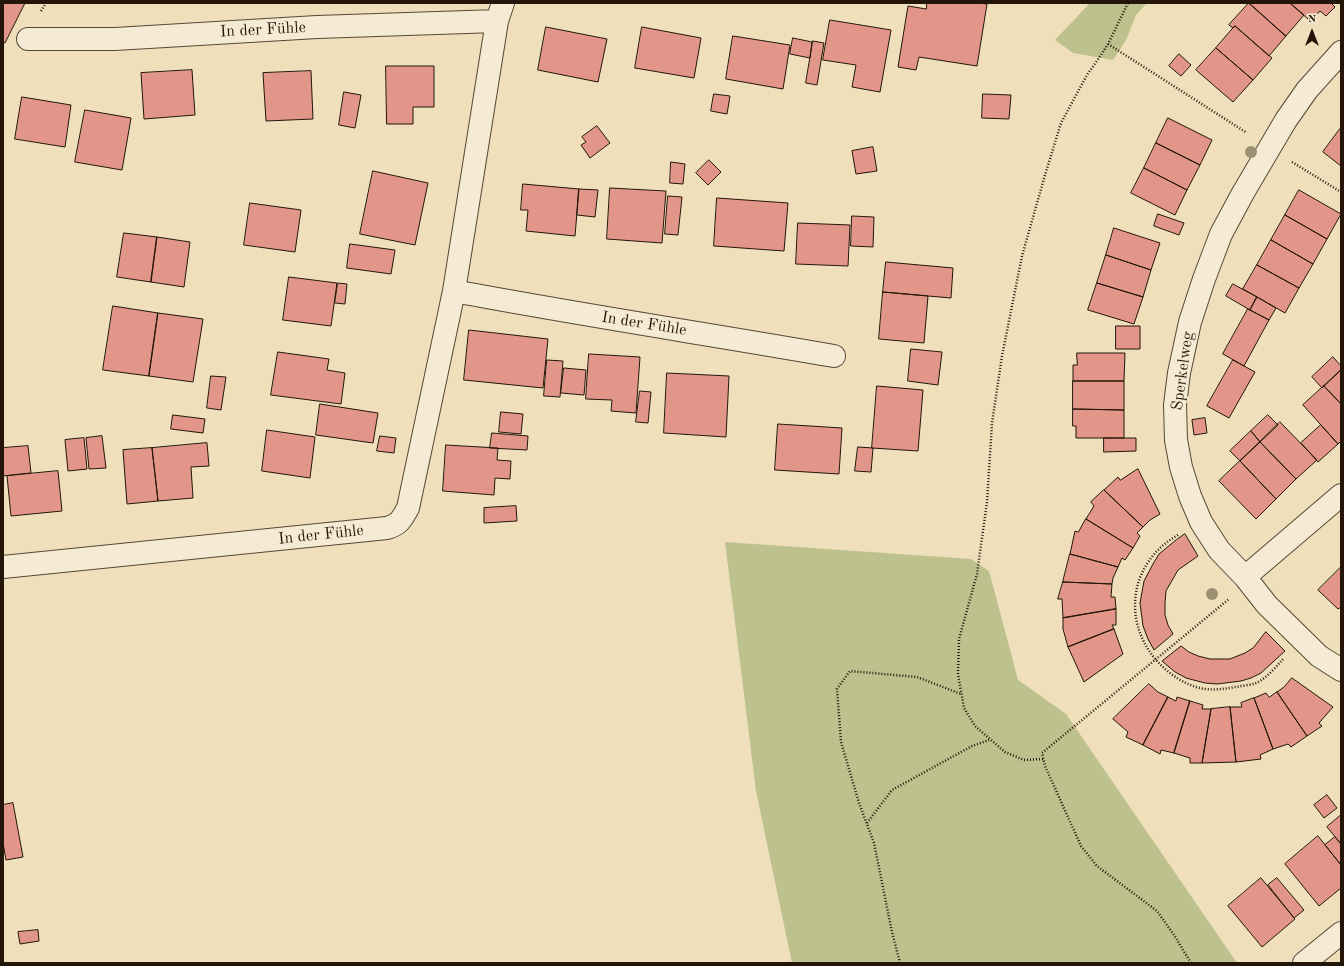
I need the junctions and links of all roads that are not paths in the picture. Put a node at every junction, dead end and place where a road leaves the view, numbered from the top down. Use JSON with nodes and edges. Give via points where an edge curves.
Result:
{"nodes":[{"id":1,"x":500,"y":12,"type":"edge"},
{"id":2,"x":28,"y":39,"type":"dead end"},
{"id":3,"x":1341,"y":52,"type":"edge"},
{"id":4,"x":454,"y":291,"type":"junction"},
{"id":5,"x":834,"y":356,"type":"dead end"},
{"id":6,"x":1341,"y":495,"type":"edge"},
{"id":7,"x":3,"y":567,"type":"edge"},
{"id":8,"x":1244,"y":577,"type":"junction"},
{"id":9,"x":1341,"y":670,"type":"edge"},
{"id":10,"x":1341,"y":933,"type":"edge"},
{"id":11,"x":1304,"y":963,"type":"edge"}],
"edges":[{"from":1,"to":2,"type":"street","name":"In der Fühle","via":[[317,27],[115,39]]},
{"from":1,"to":4,"type":"street","name":"In der Fühle"},
{"from":3,"to":8,"type":"street","name":"Sperkelweg","via":[[1307,90],[1286,120],[1221,234],[1190,322],[1179,373],[1176,440],[1185,481],[1201,522],[1219,550]]},
{"from":4,"to":5,"type":"street","name":"In der Fühle","via":[[552,310],[676,328]]},
{"from":4,"to":7,"type":"street","name":"In der Fühle","via":[[408,508],[397,525]]},
{"from":6,"to":8,"type":"street"},
{"from":8,"to":9,"type":"street","name":"Sperkelweg","via":[[1267,605],[1302,640],[1319,656]]},
{"from":10,"to":11,"type":"street"}]}
